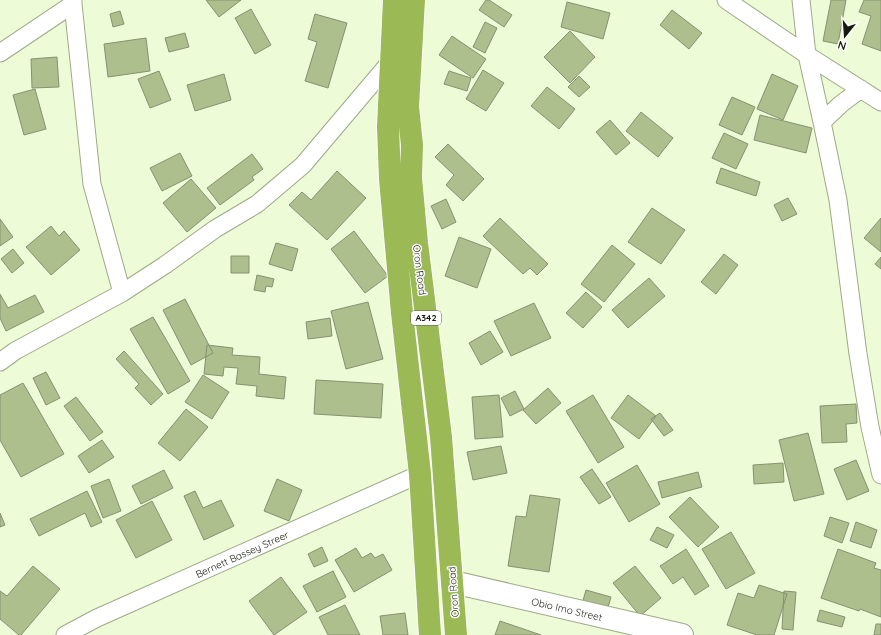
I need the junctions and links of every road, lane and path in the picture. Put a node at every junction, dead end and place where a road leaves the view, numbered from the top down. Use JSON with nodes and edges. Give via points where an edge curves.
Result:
{"nodes":[{"id":1,"x":726,"y":0,"type":"edge"},
{"id":2,"x":801,"y":0,"type":"edge"},
{"id":3,"x":410,"y":1,"type":"edge"},
{"id":4,"x":73,"y":2,"type":"edge"},
{"id":5,"x":0,"y":53,"type":"edge"},
{"id":6,"x":807,"y":55,"type":"junction"},
{"id":7,"x":391,"y":61,"type":"junction"},
{"id":8,"x":861,"y":89,"type":"junction"},
{"id":9,"x":881,"y":102,"type":"edge"},
{"id":10,"x":822,"y":122,"type":"junction"},
{"id":11,"x":122,"y":293,"type":"junction"},
{"id":12,"x":0,"y":362,"type":"edge"},
{"id":13,"x":876,"y":425,"type":"edge"},
{"id":14,"x":420,"y":474,"type":"junction"},
{"id":15,"x":881,"y":475,"type":"edge"},
{"id":16,"x":453,"y":582,"type":"junction"},
{"id":17,"x":65,"y":635,"type":"edge"},
{"id":18,"x":430,"y":635,"type":"edge"},
{"id":19,"x":456,"y":635,"type":"edge"},
{"id":20,"x":682,"y":635,"type":"edge"}],
"edges":[{"from":1,"to":6,"type":"street"},
{"from":2,"to":6,"type":"street"},
{"from":3,"to":7,"type":"highway","name":"Oron Road","number":"A342"},
{"from":3,"to":16,"type":"highway","name":"Oron Road","number":"A342","via":[[408,107],[412,145],[411,178],[441,437]]},
{"from":4,"to":5,"type":"street"},
{"from":4,"to":11,"type":"street","via":[[92,184]]},
{"from":6,"to":8,"type":"street"},
{"from":6,"to":10,"type":"street"},
{"from":7,"to":11,"type":"street","via":[[303,165],[257,204],[215,229]]},
{"from":7,"to":14,"type":"highway","name":"Oron Road","number":"A342","via":[[388,127],[390,179]]},
{"from":8,"to":9,"type":"street"},
{"from":8,"to":10,"type":"street"},
{"from":10,"to":13,"type":"street","via":[[838,200],[858,354]]},
{"from":11,"to":12,"type":"street","via":[[15,351]]},
{"from":13,"to":15,"type":"street"},
{"from":14,"to":17,"type":"street","name":"Bernett Bassey Streer","via":[[97,618]]},
{"from":14,"to":18,"type":"highway","name":"Oron Road","number":"A342"},
{"from":16,"to":19,"type":"highway","name":"Oron Road","number":"A342"},
{"from":16,"to":20,"type":"street","name":"Obio Imo Street"}]}
